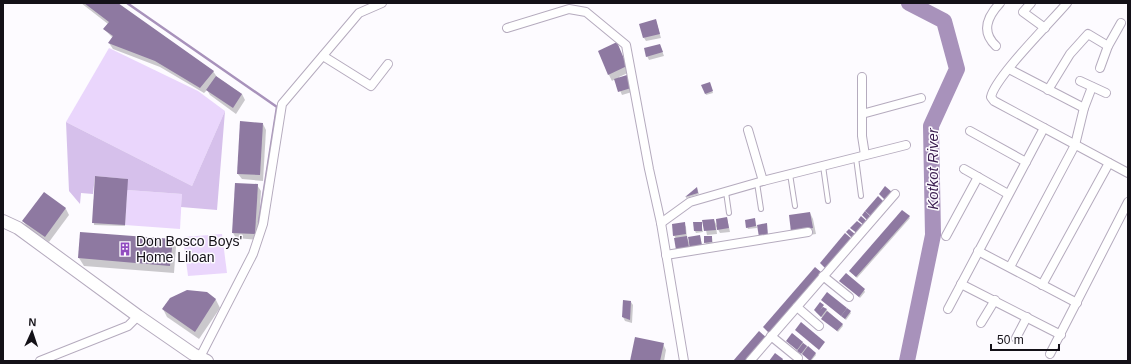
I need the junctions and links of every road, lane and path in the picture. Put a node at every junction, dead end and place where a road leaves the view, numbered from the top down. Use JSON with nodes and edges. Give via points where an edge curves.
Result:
{"nodes":[{"id":1,"x":1031,"y":3,"type":"edge"},
{"id":2,"x":1067,"y":3,"type":"edge"},
{"id":3,"x":377,"y":4,"type":"edge"},
{"id":4,"x":997,"y":4,"type":"edge"},
{"id":5,"x":1121,"y":24,"type":"dead end"},
{"id":6,"x":507,"y":28,"type":"dead end"},
{"id":7,"x":1045,"y":28,"type":"junction"},
{"id":8,"x":996,"y":46,"type":"dead end"},
{"id":9,"x":1108,"y":46,"type":"junction"},
{"id":10,"x":323,"y":56,"type":"junction"},
{"id":11,"x":388,"y":64,"type":"dead end"},
{"id":12,"x":1100,"y":68,"type":"dead end"},
{"id":13,"x":1009,"y":69,"type":"junction"},
{"id":14,"x":862,"y":77,"type":"dead end"},
{"id":15,"x":1080,"y":81,"type":"dead end"},
{"id":16,"x":1092,"y":87,"type":"junction"},
{"id":17,"x":1048,"y":90,"type":"junction"},
{"id":18,"x":1106,"y":93,"type":"dead end"},
{"id":19,"x":921,"y":98,"type":"dead end"},
{"id":20,"x":1084,"y":108,"type":"junction"},
{"id":21,"x":862,"y":114,"type":"junction"},
{"id":22,"x":1044,"y":128,"type":"junction"},
{"id":23,"x":748,"y":130,"type":"dead end"},
{"id":24,"x":970,"y":131,"type":"dead end"},
{"id":25,"x":906,"y":144,"type":"dead end"},
{"id":26,"x":1075,"y":144,"type":"junction"},
{"id":27,"x":864,"y":155,"type":"junction"},
{"id":28,"x":856,"y":157,"type":"junction"},
{"id":29,"x":1026,"y":162,"type":"junction"},
{"id":30,"x":1109,"y":163,"type":"junction"},
{"id":31,"x":823,"y":166,"type":"junction"},
{"id":32,"x":964,"y":169,"type":"dead end"},
{"id":33,"x":1128,"y":173,"type":"edge"},
{"id":34,"x":790,"y":174,"type":"junction"},
{"id":35,"x":978,"y":178,"type":"junction"},
{"id":36,"x":760,"y":182,"type":"junction"},
{"id":37,"x":726,"y":192,"type":"junction"},
{"id":38,"x":895,"y":194,"type":"dead end"},
{"id":39,"x":1008,"y":194,"type":"junction"},
{"id":40,"x":861,"y":196,"type":"dead end"},
{"id":41,"x":828,"y":201,"type":"dead end"},
{"id":42,"x":1128,"y":202,"type":"edge"},
{"id":43,"x":795,"y":206,"type":"dead end"},
{"id":44,"x":761,"y":209,"type":"dead end"},
{"id":45,"x":729,"y":214,"type":"dead end"},
{"id":46,"x":3,"y":221,"type":"edge"},
{"id":47,"x":662,"y":223,"type":"junction"},
{"id":48,"x":808,"y":232,"type":"dead end"},
{"id":49,"x":946,"y":236,"type":"dead end"},
{"id":50,"x":978,"y":251,"type":"junction"},
{"id":51,"x":666,"y":255,"type":"junction"},
{"id":52,"x":1010,"y":267,"type":"junction"},
{"id":53,"x":823,"y":276,"type":"junction"},
{"id":54,"x":961,"y":284,"type":"junction"},
{"id":55,"x":1042,"y":284,"type":"junction"},
{"id":56,"x":849,"y":297,"type":"dead end"},
{"id":57,"x":995,"y":300,"type":"junction"},
{"id":58,"x":1078,"y":303,"type":"junction"},
{"id":59,"x":797,"y":307,"type":"junction"},
{"id":60,"x":948,"y":309,"type":"dead end"},
{"id":61,"x":138,"y":316,"type":"junction"},
{"id":62,"x":1027,"y":317,"type":"junction"},
{"id":63,"x":981,"y":323,"type":"dead end"},
{"id":64,"x":819,"y":326,"type":"dead end"},
{"id":65,"x":1060,"y":335,"type":"junction"},
{"id":66,"x":771,"y":336,"type":"junction"},
{"id":67,"x":1016,"y":338,"type":"dead end"},
{"id":68,"x":1050,"y":354,"type":"dead end"},
{"id":69,"x":798,"y":358,"type":"dead end"},
{"id":70,"x":197,"y":359,"type":"edge"},
{"id":71,"x":40,"y":361,"type":"edge"},
{"id":72,"x":684,"y":361,"type":"edge"},
{"id":73,"x":750,"y":361,"type":"edge"}],
"edges":[{"from":1,"to":7,"type":"street","via":[[1023,12]]},
{"from":2,"to":7,"type":"street"},
{"from":3,"to":10,"type":"street","via":[[359,13]]},
{"from":4,"to":8,"type":"street","via":[[987,30],[988,38]]},
{"from":5,"to":9,"type":"street"},
{"from":6,"to":47,"type":"street","via":[[569,9],[586,12],[626,45]]},
{"from":7,"to":13,"type":"street"},
{"from":9,"to":12,"type":"street"},
{"from":9,"to":17,"type":"street","via":[[1088,34],[1070,54]]},
{"from":10,"to":11,"type":"street","via":[[371,86]]},
{"from":10,"to":70,"type":"street","via":[[282,104],[264,224],[253,254]]},
{"from":13,"to":17,"type":"street"},
{"from":13,"to":22,"type":"street","via":[[992,90],[991,96],[994,101]]},
{"from":14,"to":21,"type":"street"},
{"from":15,"to":16,"type":"street"},
{"from":16,"to":18,"type":"street"},
{"from":16,"to":20,"type":"street"},
{"from":17,"to":20,"type":"street"},
{"from":19,"to":21,"type":"street"},
{"from":20,"to":26,"type":"street"},
{"from":21,"to":27,"type":"street"},
{"from":22,"to":26,"type":"street"},
{"from":22,"to":29,"type":"street"},
{"from":23,"to":36,"type":"street"},
{"from":24,"to":29,"type":"street"},
{"from":25,"to":27,"type":"street"},
{"from":26,"to":30,"type":"street"},
{"from":26,"to":52,"type":"street"},
{"from":27,"to":28,"type":"street"},
{"from":28,"to":31,"type":"street"},
{"from":28,"to":40,"type":"lane"},
{"from":29,"to":39,"type":"street"},
{"from":30,"to":33,"type":"street"},
{"from":30,"to":55,"type":"street"},
{"from":31,"to":34,"type":"street"},
{"from":31,"to":41,"type":"lane"},
{"from":32,"to":35,"type":"street"},
{"from":34,"to":36,"type":"street"},
{"from":34,"to":43,"type":"lane"},
{"from":35,"to":39,"type":"street"},
{"from":35,"to":49,"type":"street"},
{"from":36,"to":37,"type":"street"},
{"from":36,"to":44,"type":"lane"},
{"from":37,"to":45,"type":"lane"},
{"from":37,"to":47,"type":"street","via":[[690,202]]},
{"from":38,"to":53,"type":"street"},
{"from":39,"to":50,"type":"street"},
{"from":42,"to":58,"type":"street"},
{"from":46,"to":61,"type":"street","via":[[18,228]]},
{"from":47,"to":51,"type":"street"},
{"from":48,"to":51,"type":"street"},
{"from":50,"to":52,"type":"street"},
{"from":50,"to":54,"type":"street"},
{"from":51,"to":72,"type":"street"},
{"from":52,"to":55,"type":"street"},
{"from":53,"to":56,"type":"street"},
{"from":53,"to":59,"type":"street"},
{"from":54,"to":57,"type":"street"},
{"from":54,"to":60,"type":"street"},
{"from":55,"to":58,"type":"street"},
{"from":57,"to":62,"type":"street"},
{"from":57,"to":63,"type":"street"},
{"from":58,"to":65,"type":"street"},
{"from":59,"to":64,"type":"street"},
{"from":59,"to":66,"type":"street"},
{"from":61,"to":70,"type":"street"},
{"from":61,"to":71,"type":"street","via":[[128,326]]},
{"from":62,"to":65,"type":"street"},
{"from":62,"to":67,"type":"street"},
{"from":65,"to":68,"type":"street"},
{"from":66,"to":69,"type":"street"},
{"from":66,"to":73,"type":"street"}]}
